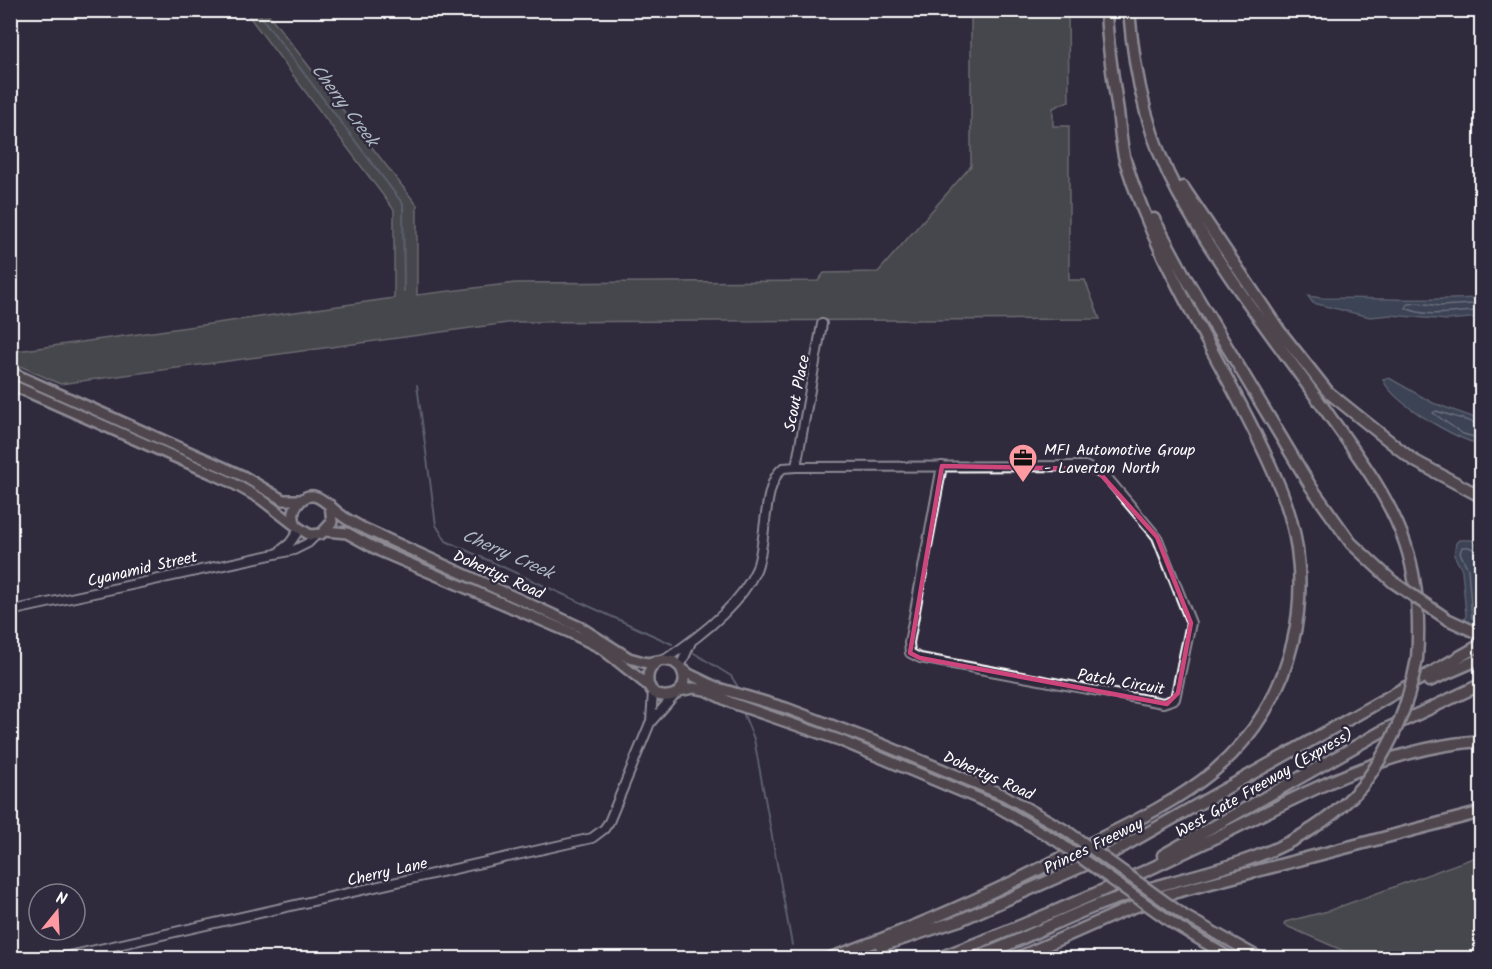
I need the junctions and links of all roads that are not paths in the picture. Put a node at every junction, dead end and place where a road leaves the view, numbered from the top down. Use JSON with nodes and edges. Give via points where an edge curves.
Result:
{"nodes":[{"id":1,"x":1106,"y":10,"type":"edge"},
{"id":2,"x":1129,"y":10,"type":"edge"},
{"id":3,"x":1143,"y":106,"type":"junction"},
{"id":4,"x":1118,"y":111,"type":"junction"},
{"id":5,"x":822,"y":324,"type":"dead end"},
{"id":6,"x":10,"y":372,"type":"edge"},
{"id":7,"x":10,"y":384,"type":"edge"},
{"id":8,"x":796,"y":466,"type":"junction"},
{"id":9,"x":942,"y":466,"type":"junction"},
{"id":10,"x":1482,"y":497,"type":"edge"},
{"id":11,"x":301,"y":500,"type":"junction"},
{"id":12,"x":330,"y":506,"type":"junction"},
{"id":13,"x":297,"y":528,"type":"junction"},
{"id":14,"x":321,"y":533,"type":"junction"},
{"id":15,"x":279,"y":552,"type":"junction"},
{"id":16,"x":10,"y":611,"type":"edge"},
{"id":17,"x":1482,"y":635,"type":"edge"},
{"id":18,"x":691,"y":641,"type":"junction"},
{"id":19,"x":1482,"y":644,"type":"edge"},
{"id":20,"x":1482,"y":658,"type":"edge"},
{"id":21,"x":661,"y":661,"type":"junction"},
{"id":22,"x":681,"y":668,"type":"junction"},
{"id":23,"x":1482,"y":684,"type":"edge"},
{"id":24,"x":651,"y":689,"type":"junction"},
{"id":25,"x":677,"y":693,"type":"junction"},
{"id":26,"x":1344,"y":720,"type":"junction"},
{"id":27,"x":650,"y":723,"type":"junction"},
{"id":28,"x":1482,"y":741,"type":"edge"},
{"id":29,"x":1482,"y":812,"type":"edge"},
{"id":30,"x":1062,"y":909,"type":"junction"},
{"id":31,"x":60,"y":958,"type":"edge"},
{"id":32,"x":830,"y":958,"type":"edge"},
{"id":33,"x":837,"y":958,"type":"edge"},
{"id":34,"x":939,"y":958,"type":"edge"},
{"id":35,"x":975,"y":958,"type":"edge"},
{"id":36,"x":1017,"y":958,"type":"edge"},
{"id":37,"x":1230,"y":958,"type":"edge"},
{"id":38,"x":1260,"y":958,"type":"edge"}],
"edges":[{"from":1,"to":4,"type":"highway"},
{"from":2,"to":3,"type":"highway"},
{"from":3,"to":10,"type":"highway","via":[[1184,189],[1328,392],[1413,460]]},
{"from":3,"to":35,"type":"highway","bridge":true,"via":[[1177,191],[1200,231],[1347,441],[1397,523],[1416,588],[1417,659],[1400,723],[1379,764],[1362,786],[1311,832],[1270,853],[1108,902]]},
{"from":4,"to":17,"type":"highway","bridge":true,"via":[[1129,156],[1154,219],[1311,487],[1351,543],[1393,582],[1447,619]]},
{"from":4,"to":32,"type":"highway","via":[[1124,157],[1147,221],[1271,470],[1290,519],[1300,590],[1286,668],[1249,735],[1213,771],[1173,800],[1036,871],[897,933]]},
{"from":5,"to":8,"type":"street","name":"Scout Place"},
{"from":6,"to":11,"type":"main road","via":[[243,476],[283,500]]},
{"from":7,"to":13,"type":"main road","via":[[229,481],[261,499]]},
{"from":8,"to":9,"type":"street","name":"Patch Circuit"},
{"from":8,"to":18,"type":"street","via":[[783,468],[775,476],[757,568],[741,595]]},
{"from":9,"to":9,"type":"street","name":"Patch Circuit","via":[[1085,466],[1105,475],[1157,537],[1191,623],[1175,699],[1162,704],[910,653]]},
{"from":11,"to":12,"type":"main road","via":[[316,496]]},
{"from":11,"to":13,"type":"main road","via":[[294,509]]},
{"from":12,"to":14,"type":"main road","via":[[332,522]]},
{"from":12,"to":21,"type":"main road","name":"Dohertys Road","via":[[361,527],[580,627],[629,658],[647,663]]},
{"from":13,"to":14,"type":"main road"},
{"from":13,"to":15,"type":"street"},
{"from":14,"to":15,"type":"street","name":"Cyanamid Street","via":[[301,547]]},
{"from":14,"to":24,"type":"main road","name":"Dohertys Road","via":[[347,533],[386,554],[569,632],[608,653]]},
{"from":15,"to":16,"type":"street","name":"Cyanamid Street"},
{"from":18,"to":21,"type":"street"},
{"from":18,"to":22,"type":"street"},
{"from":19,"to":26,"type":"highway"},
{"from":20,"to":26,"type":"highway","name":"West Gate Freeway (Express)"},
{"from":21,"to":22,"type":"main road","via":[[674,662]]},
{"from":21,"to":24,"type":"main road","via":[[650,669]]},
{"from":22,"to":25,"type":"main road","via":[[684,682]]},
{"from":22,"to":38,"type":"main road","name":"Dohertys Road","bridge":true,"via":[[718,688],[827,722],[994,791],[1067,831],[1185,916]]},
{"from":23,"to":30,"type":"highway","name":"West Gate Freeway (Express)","via":[[1386,729]]},
{"from":24,"to":25,"type":"main road","via":[[663,697]]},
{"from":24,"to":27,"type":"street","name":"Cherry Lane"},
{"from":25,"to":27,"type":"street","name":"Cherry Lane"},
{"from":25,"to":37,"type":"main road","name":"Dohertys Road","bridge":true,"via":[[694,688],[705,690],[839,740],[996,806],[1057,841],[1174,924]]},
{"from":26,"to":33,"type":"highway","name":"Princes Freeway","via":[[1170,822],[1073,872],[960,920]]},
{"from":27,"to":31,"type":"street","name":"Cherry Lane","via":[[609,822],[592,838]]},
{"from":28,"to":30,"type":"highway","via":[[1447,743],[1388,758]]},
{"from":29,"to":36,"type":"highway","via":[[1169,894]]},
{"from":30,"to":34,"type":"highway"}]}
